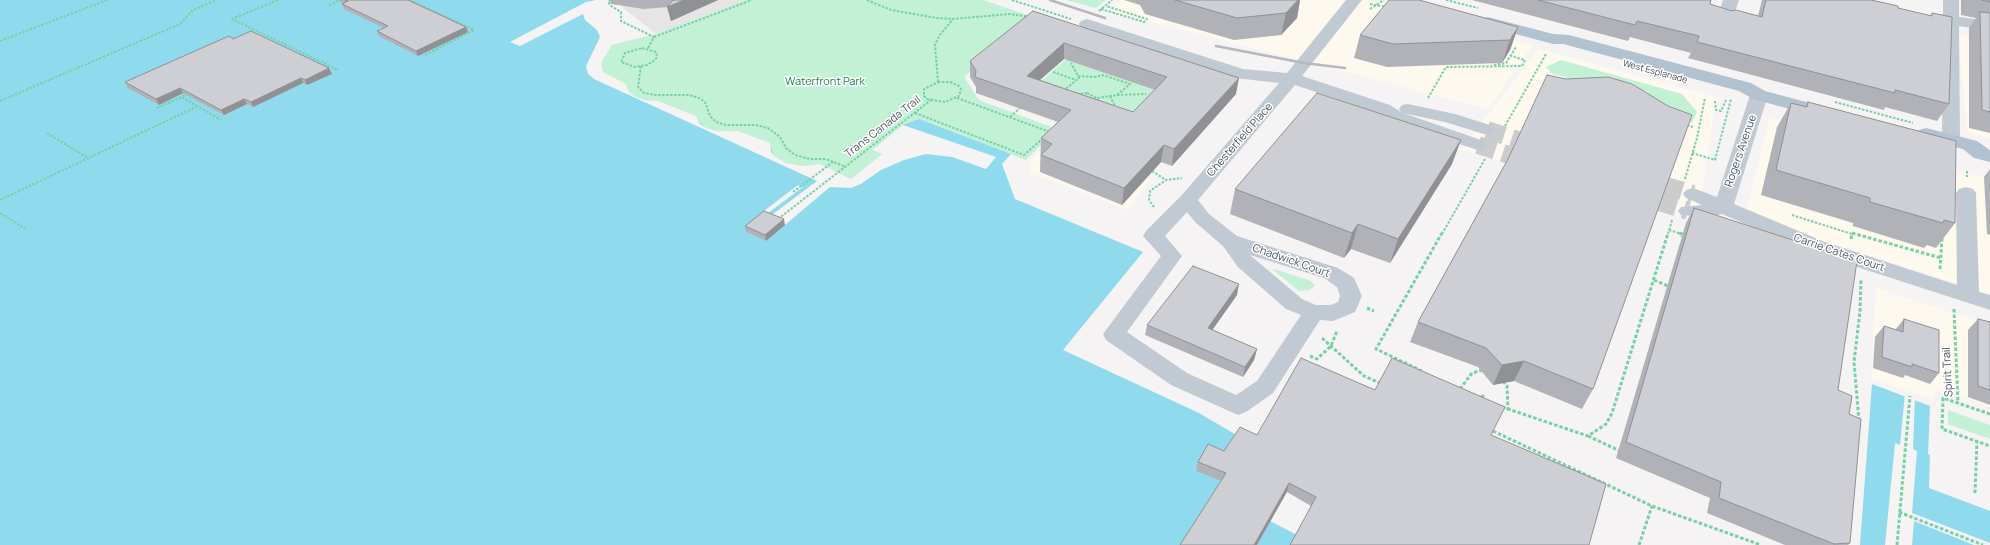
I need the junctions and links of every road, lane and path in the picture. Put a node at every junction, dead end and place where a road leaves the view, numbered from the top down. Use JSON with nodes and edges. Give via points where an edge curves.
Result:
{"nodes":[{"id":1,"x":107,"y":0,"type":"edge"},
{"id":2,"x":217,"y":0,"type":"edge"},
{"id":3,"x":278,"y":0,"type":"edge"},
{"id":4,"x":340,"y":0,"type":"edge"},
{"id":5,"x":409,"y":0,"type":"edge"},
{"id":6,"x":611,"y":0,"type":"edge"},
{"id":7,"x":752,"y":0,"type":"edge"},
{"id":8,"x":867,"y":0,"type":"edge"},
{"id":9,"x":1012,"y":0,"type":"edge"},
{"id":10,"x":1112,"y":0,"type":"edge"},
{"id":11,"x":1354,"y":0,"type":"edge"},
{"id":12,"x":1384,"y":0,"type":"edge"},
{"id":13,"x":1732,"y":0,"type":"edge"},
{"id":14,"x":1951,"y":0,"type":"edge"},
{"id":15,"x":329,"y":4,"type":"dead end"},
{"id":16,"x":1378,"y":5,"type":"dead end"},
{"id":17,"x":1105,"y":6,"type":"junction"},
{"id":18,"x":1924,"y":15,"type":"edge"},
{"id":19,"x":1471,"y":17,"type":"edge"},
{"id":20,"x":1033,"y":18,"type":"edge"},
{"id":21,"x":953,"y":19,"type":"junction"},
{"id":22,"x":1950,"y":20,"type":"junction"},
{"id":23,"x":1724,"y":21,"type":"edge"},
{"id":24,"x":1087,"y":24,"type":"joint"},
{"id":25,"x":1990,"y":26,"type":"edge"},
{"id":26,"x":654,"y":37,"type":"junction"},
{"id":27,"x":0,"y":41,"type":"edge"},
{"id":28,"x":1516,"y":47,"type":"edge"},
{"id":29,"x":1549,"y":47,"type":"junction"},
{"id":30,"x":648,"y":48,"type":"junction"},
{"id":31,"x":423,"y":56,"type":"dead end"},
{"id":32,"x":1511,"y":56,"type":"junction"},
{"id":33,"x":1071,"y":63,"type":"edge"},
{"id":34,"x":1492,"y":65,"type":"junction"},
{"id":35,"x":641,"y":66,"type":"junction"},
{"id":36,"x":338,"y":70,"type":"dead end"},
{"id":37,"x":1053,"y":72,"type":"dead end"},
{"id":38,"x":1078,"y":76,"type":"junction"},
{"id":39,"x":1292,"y":79,"type":"junction"},
{"id":40,"x":1077,"y":80,"type":"junction"},
{"id":41,"x":938,"y":82,"type":"junction"},
{"id":42,"x":1057,"y":92,"type":"edge"},
{"id":43,"x":1062,"y":92,"type":"junction"},
{"id":44,"x":189,"y":93,"type":"edge"},
{"id":45,"x":1732,"y":93,"type":"dead end"},
{"id":46,"x":1146,"y":94,"type":"dead end"},
{"id":47,"x":1117,"y":95,"type":"junction"},
{"id":48,"x":1759,"y":95,"type":"junction"},
{"id":49,"x":1110,"y":96,"type":"junction"},
{"id":50,"x":182,"y":97,"type":"junction"},
{"id":51,"x":1071,"y":97,"type":"junction"},
{"id":52,"x":957,"y":98,"type":"junction"},
{"id":53,"x":1097,"y":98,"type":"junction"},
{"id":54,"x":1428,"y":98,"type":"dead end"},
{"id":55,"x":1706,"y":98,"type":"dead end"},
{"id":56,"x":1725,"y":99,"type":"dead end"},
{"id":57,"x":931,"y":100,"type":"junction"},
{"id":58,"x":0,"y":101,"type":"edge"},
{"id":59,"x":1715,"y":101,"type":"dead end"},
{"id":60,"x":1026,"y":104,"type":"edge"},
{"id":61,"x":198,"y":106,"type":"junction"},
{"id":62,"x":156,"y":108,"type":"dead end"},
{"id":63,"x":915,"y":113,"type":"junction"},
{"id":64,"x":1120,"y":113,"type":"edge"},
{"id":65,"x":1837,"y":115,"type":"edge"},
{"id":66,"x":1009,"y":117,"type":"junction"},
{"id":67,"x":221,"y":120,"type":"dead end"},
{"id":68,"x":1687,"y":125,"type":"edge"},
{"id":69,"x":1692,"y":127,"type":"edge"},
{"id":70,"x":47,"y":133,"type":"dead end"},
{"id":71,"x":1951,"y":140,"type":"junction"},
{"id":72,"x":1488,"y":141,"type":"junction"},
{"id":73,"x":1692,"y":153,"type":"junction"},
{"id":74,"x":1986,"y":155,"type":"edge"},
{"id":75,"x":88,"y":158,"type":"junction"},
{"id":76,"x":833,"y":162,"type":"junction"},
{"id":77,"x":846,"y":167,"type":"junction"},
{"id":78,"x":1148,"y":169,"type":"edge"},
{"id":79,"x":1967,"y":171,"type":"dead end"},
{"id":80,"x":1166,"y":180,"type":"dead end"},
{"id":81,"x":1967,"y":185,"type":"joint"},
{"id":82,"x":793,"y":192,"type":"dead end"},
{"id":83,"x":0,"y":200,"type":"edge"},
{"id":84,"x":1188,"y":200,"type":"junction"},
{"id":85,"x":1685,"y":201,"type":"junction"},
{"id":86,"x":1723,"y":207,"type":"junction"},
{"id":87,"x":0,"y":213,"type":"edge"},
{"id":88,"x":1788,"y":213,"type":"dead end"},
{"id":89,"x":777,"y":219,"type":"edge"},
{"id":90,"x":26,"y":229,"type":"dead end"},
{"id":91,"x":1670,"y":230,"type":"junction"},
{"id":92,"x":1852,"y":233,"type":"junction"},
{"id":93,"x":1851,"y":240,"type":"dead end"},
{"id":94,"x":1230,"y":241,"type":"junction"},
{"id":95,"x":1681,"y":242,"type":"dead end"},
{"id":96,"x":1818,"y":248,"type":"junction"},
{"id":97,"x":1941,"y":258,"type":"dead end"},
{"id":98,"x":1861,"y":276,"type":"dead end"},
{"id":99,"x":1654,"y":280,"type":"junction"},
{"id":100,"x":1674,"y":288,"type":"edge"},
{"id":101,"x":1961,"y":302,"type":"junction"},
{"id":102,"x":1990,"y":303,"type":"edge"},
{"id":103,"x":1314,"y":312,"type":"junction"},
{"id":104,"x":1339,"y":326,"type":"dead end"},
{"id":105,"x":1319,"y":336,"type":"dead end"},
{"id":106,"x":1331,"y":346,"type":"junction"},
{"id":107,"x":1317,"y":359,"type":"dead end"},
{"id":108,"x":1488,"y":370,"type":"edge"},
{"id":109,"x":1425,"y":372,"type":"edge"},
{"id":110,"x":1499,"y":375,"type":"edge"},
{"id":111,"x":1379,"y":382,"type":"edge"},
{"id":112,"x":1453,"y":386,"type":"edge"},
{"id":113,"x":1460,"y":389,"type":"junction"},
{"id":114,"x":1465,"y":392,"type":"edge"},
{"id":115,"x":1486,"y":395,"type":"dead end"},
{"id":116,"x":1476,"y":396,"type":"edge"},
{"id":117,"x":1910,"y":396,"type":"dead end"},
{"id":118,"x":1958,"y":403,"type":"junction"},
{"id":119,"x":1495,"y":404,"type":"edge"},
{"id":120,"x":1508,"y":410,"type":"junction"},
{"id":121,"x":1990,"y":414,"type":"edge"},
{"id":122,"x":1859,"y":424,"type":"edge"},
{"id":123,"x":1493,"y":431,"type":"edge"},
{"id":124,"x":1588,"y":436,"type":"junction"},
{"id":125,"x":1977,"y":441,"type":"junction"},
{"id":126,"x":1990,"y":446,"type":"edge"},
{"id":127,"x":1624,"y":452,"type":"dead end"},
{"id":128,"x":1975,"y":493,"type":"dead end"},
{"id":129,"x":1652,"y":506,"type":"junction"},
{"id":130,"x":1899,"y":512,"type":"junction"},
{"id":131,"x":1639,"y":545,"type":"edge"},
{"id":132,"x":1761,"y":545,"type":"edge"},
{"id":133,"x":1896,"y":545,"type":"edge"},
{"id":134,"x":1982,"y":545,"type":"edge"}],
"edges":[{"from":1,"to":27,"type":"path"},
{"from":2,"to":58,"type":"path","via":[[193,10],[180,24]]},
{"from":3,"to":36,"type":"path","via":[[232,19]]},
{"from":4,"to":15,"type":"path"},
{"from":5,"to":31,"type":"path","via":[[474,30]]},
{"from":6,"to":26,"type":"path","via":[[608,2],[611,6],[621,12],[621,22]]},
{"from":7,"to":26,"type":"path"},
{"from":8,"to":21,"type":"path","via":[[903,13]]},
{"from":9,"to":24,"type":"path"},
{"from":10,"to":17,"type":"path"},
{"from":11,"to":39,"type":"street","name":"Chesterfield Place"},
{"from":12,"to":16,"type":"path"},
{"from":13,"to":23,"type":"street"},
{"from":14,"to":22,"type":"street"},
{"from":17,"to":17,"type":"path","via":[[1112,8],[1147,19],[1144,22],[1101,9]]},
{"from":18,"to":22,"type":"street"},
{"from":19,"to":29,"type":"main road","name":"West Esplanade"},
{"from":20,"to":21,"type":"path","via":[[1010,14]]},
{"from":21,"to":41,"type":"path","via":[[935,45]]},
{"from":22,"to":25,"type":"street"},
{"from":22,"to":71,"type":"street"},
{"from":24,"to":39,"type":"street","via":[[1240,74]]},
{"from":26,"to":30,"type":"path"},
{"from":28,"to":32,"type":"path"},
{"from":29,"to":48,"type":"main road","name":"West Esplanade","via":[[1563,39],[1745,86]]},
{"from":29,"to":72,"type":"path"},
{"from":30,"to":35,"type":"path","via":[[656,52],[657,57],[651,63]]},
{"from":30,"to":35,"type":"path","via":[[630,50],[622,56],[622,62],[629,66]]},
{"from":32,"to":34,"type":"path","via":[[1506,64]]},
{"from":32,"to":34,"type":"path","via":[[1525,60],[1522,66]]},
{"from":33,"to":38,"type":"path"},
{"from":34,"to":54,"type":"path","via":[[1446,67]]},
{"from":35,"to":76,"type":"path","via":[[638,86],[644,93],[689,95],[699,98],[705,102],[710,116],[716,122],[768,128],[780,137],[786,148],[795,155]]},
{"from":37,"to":40,"type":"path"},
{"from":38,"to":40,"type":"path"},
{"from":38,"to":47,"type":"path","via":[[1103,75],[1130,84]]},
{"from":39,"to":72,"type":"street","via":[[1384,108],[1402,120]]},
{"from":39,"to":84,"type":"street","name":"Chesterfield Place"},
{"from":40,"to":43,"type":"path"},
{"from":41,"to":52,"type":"path","via":[[950,82],[958,86],[961,92]]},
{"from":41,"to":57,"type":"path","via":[[924,89],[924,96]]},
{"from":42,"to":43,"type":"path"},
{"from":43,"to":51,"type":"path"},
{"from":44,"to":50,"type":"path"},
{"from":45,"to":73,"type":"path","via":[[1715,160]]},
{"from":46,"to":47,"type":"path"},
{"from":47,"to":49,"type":"path"},
{"from":48,"to":65,"type":"main road","name":"West Esplanade"},
{"from":48,"to":86,"type":"street","name":"Rogers Avenue"},
{"from":49,"to":53,"type":"path"},
{"from":49,"to":64,"type":"path"},
{"from":50,"to":61,"type":"path"},
{"from":50,"to":62,"type":"path"},
{"from":51,"to":53,"type":"path","via":[[1087,93]]},
{"from":51,"to":53,"type":"path","via":[[1072,104],[1084,109],[1096,106]]},
{"from":52,"to":57,"type":"path","via":[[945,102]]},
{"from":52,"to":66,"type":"path"},
{"from":55,"to":73,"type":"path"},
{"from":56,"to":59,"type":"path","via":[[1721,111],[1716,110]]},
{"from":57,"to":63,"type":"path","name":"Trans Canada Trail"},
{"from":60,"to":66,"type":"path"},
{"from":61,"to":67,"type":"path"},
{"from":61,"to":75,"type":"path"},
{"from":63,"to":66,"type":"path","via":[[1024,155],[1050,132]]},
{"from":63,"to":77,"type":"path","name":"Trans Canada Trail"},
{"from":68,"to":69,"type":"path"},
{"from":70,"to":75,"type":"path"},
{"from":71,"to":74,"type":"main road","via":[[1970,145]]},
{"from":71,"to":74,"type":"main road","via":[[1909,135],[1971,158]]},
{"from":72,"to":109,"type":"path","via":[[1376,349]]},
{"from":73,"to":85,"type":"path"},
{"from":75,"to":83,"type":"path"},
{"from":76,"to":77,"type":"path"},
{"from":76,"to":82,"type":"path"},
{"from":77,"to":89,"type":"path","name":"Trans Canada Trail"},
{"from":78,"to":80,"type":"path"},
{"from":79,"to":81,"type":"path"},
{"from":81,"to":101,"type":"street"},
{"from":84,"to":94,"type":"street","name":"Chadwick Court","via":[[1202,218]]},
{"from":84,"to":103,"type":"street","name":"Chesterfield Place","via":[[1153,236],[1172,256],[1114,334],[1179,379],[1238,406],[1265,387]]},
{"from":85,"to":86,"type":"street","via":[[1708,212]]},
{"from":85,"to":91,"type":"path"},
{"from":85,"to":96,"type":"street","via":[[1706,219],[1761,237]]},
{"from":86,"to":96,"type":"street","name":"Carrie Cates Court"},
{"from":87,"to":90,"type":"path"},
{"from":88,"to":92,"type":"path"},
{"from":91,"to":95,"type":"path","via":[[1682,234]]},
{"from":91,"to":99,"type":"path"},
{"from":92,"to":93,"type":"path"},
{"from":92,"to":97,"type":"path"},
{"from":94,"to":103,"type":"street","name":"Chadwick Court","via":[[1245,262],[1272,286],[1294,304]]},
{"from":94,"to":103,"type":"street","name":"Chadwick Court","via":[[1331,273],[1346,283],[1351,296],[1346,307],[1333,313]]},
{"from":96,"to":101,"type":"street","name":"Carrie Cates Court"},
{"from":98,"to":122,"type":"path","via":[[1854,362]]},
{"from":99,"to":100,"type":"path"},
{"from":99,"to":124,"type":"path","via":[[1612,413],[1606,424]]},
{"from":101,"to":102,"type":"street","name":"Carrie Cates Court"},
{"from":101,"to":118,"type":"path","name":"Spirit Trail"},
{"from":104,"to":106,"type":"path"},
{"from":105,"to":106,"type":"path"},
{"from":106,"to":107,"type":"path"},
{"from":106,"to":111,"type":"path","via":[[1364,376]]},
{"from":108,"to":113,"type":"path","via":[[1472,374]]},
{"from":110,"to":120,"type":"path","via":[[1507,386]]},
{"from":112,"to":113,"type":"path"},
{"from":113,"to":114,"type":"path"},
{"from":115,"to":116,"type":"path","via":[[1482,398]]},
{"from":117,"to":130,"type":"path"},
{"from":118,"to":121,"type":"path","name":"Spirit Trail"},
{"from":118,"to":125,"type":"path","via":[[1943,398],[1942,429]]},
{"from":119,"to":120,"type":"path"},
{"from":120,"to":124,"type":"path"},
{"from":123,"to":129,"type":"path"},
{"from":124,"to":127,"type":"path"},
{"from":125,"to":126,"type":"path"},
{"from":125,"to":128,"type":"path"},
{"from":129,"to":131,"type":"path"},
{"from":129,"to":132,"type":"path"},
{"from":130,"to":133,"type":"path"},
{"from":130,"to":134,"type":"path"}]}
